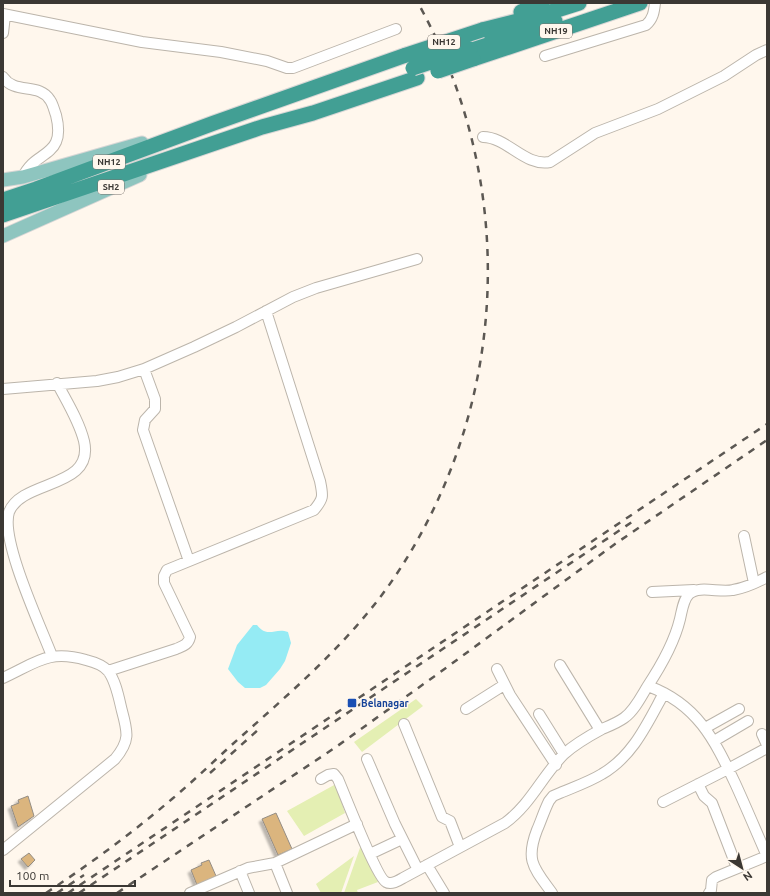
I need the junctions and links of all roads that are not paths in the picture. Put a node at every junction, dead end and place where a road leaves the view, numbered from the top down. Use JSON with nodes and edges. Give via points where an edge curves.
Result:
{"nodes":[{"id":1,"x":542,"y":3,"type":"edge"},
{"id":2,"x":579,"y":3,"type":"edge"},
{"id":3,"x":607,"y":3,"type":"edge"},
{"id":4,"x":640,"y":3,"type":"edge"},
{"id":5,"x":655,"y":3,"type":"edge"},
{"id":6,"x":4,"y":15,"type":"edge"},
{"id":7,"x":396,"y":29,"type":"dead end"},
{"id":8,"x":482,"y":30,"type":"junction"},
{"id":9,"x":3,"y":32,"type":"edge"},
{"id":10,"x":767,"y":50,"type":"edge"},
{"id":11,"x":472,"y":54,"type":"junction"},
{"id":12,"x":545,"y":56,"type":"dead end"},
{"id":13,"x":412,"y":67,"type":"junction"},
{"id":14,"x":3,"y":77,"type":"edge"},
{"id":15,"x":214,"y":122,"type":"junction"},
{"id":16,"x":262,"y":127,"type":"joint"},
{"id":17,"x":483,"y":137,"type":"dead end"},
{"id":18,"x":221,"y":141,"type":"junction"},
{"id":19,"x":22,"y":177,"type":"junction"},
{"id":20,"x":3,"y":180,"type":"edge"},
{"id":21,"x":3,"y":200,"type":"edge"},
{"id":22,"x":3,"y":215,"type":"edge"},
{"id":23,"x":3,"y":236,"type":"edge"},
{"id":24,"x":417,"y":259,"type":"dead end"},
{"id":25,"x":266,"y":311,"type":"junction"},
{"id":26,"x":144,"y":369,"type":"junction"},
{"id":27,"x":57,"y":383,"type":"junction"},
{"id":28,"x":3,"y":389,"type":"edge"},
{"id":29,"x":744,"y":536,"type":"dead end"},
{"id":30,"x":189,"y":561,"type":"junction"},
{"id":31,"x":767,"y":577,"type":"edge"},
{"id":32,"x":754,"y":583,"type":"junction"},
{"id":33,"x":694,"y":590,"type":"junction"},
{"id":34,"x":652,"y":592,"type":"dead end"},
{"id":35,"x":52,"y":656,"type":"junction"},
{"id":36,"x":560,"y":665,"type":"dead end"},
{"id":37,"x":496,"y":669,"type":"dead end"},
{"id":38,"x":108,"y":671,"type":"junction"},
{"id":39,"x":3,"y":678,"type":"edge"},
{"id":40,"x":504,"y":685,"type":"junction"},
{"id":41,"x":655,"y":689,"type":"junction"},
{"id":42,"x":466,"y":709,"type":"dead end"},
{"id":43,"x":739,"y":709,"type":"dead end"},
{"id":44,"x":538,"y":714,"type":"dead end"},
{"id":45,"x":748,"y":721,"type":"dead end"},
{"id":46,"x":404,"y":724,"type":"dead end"},
{"id":47,"x":705,"y":728,"type":"junction"},
{"id":48,"x":600,"y":730,"type":"junction"},
{"id":49,"x":762,"y":734,"type":"dead end"},
{"id":50,"x":714,"y":741,"type":"junction"},
{"id":51,"x":767,"y":745,"type":"edge"},
{"id":52,"x":767,"y":748,"type":"edge"},
{"id":53,"x":564,"y":754,"type":"junction"},
{"id":54,"x":367,"y":759,"type":"dead end"},
{"id":55,"x":556,"y":765,"type":"junction"},
{"id":56,"x":728,"y":769,"type":"junction"},
{"id":57,"x":322,"y":779,"type":"dead end"},
{"id":58,"x":698,"y":784,"type":"junction"},
{"id":59,"x":663,"y":802,"type":"dead end"},
{"id":60,"x":357,"y":824,"type":"junction"},
{"id":61,"x":402,"y":839,"type":"junction"},
{"id":62,"x":460,"y":847,"type":"junction"},
{"id":63,"x":3,"y":850,"type":"edge"},
{"id":64,"x":370,"y":854,"type":"junction"},
{"id":65,"x":767,"y":856,"type":"edge"},
{"id":66,"x":275,"y":863,"type":"junction"},
{"id":67,"x":422,"y":868,"type":"junction"},
{"id":68,"x":737,"y":868,"type":"junction"},
{"id":69,"x":240,"y":871,"type":"junction"},
{"id":70,"x":194,"y":892,"type":"edge"},
{"id":71,"x":249,"y":893,"type":"edge"},
{"id":72,"x":287,"y":893,"type":"edge"},
{"id":73,"x":444,"y":893,"type":"edge"},
{"id":74,"x":552,"y":893,"type":"edge"},
{"id":75,"x":708,"y":893,"type":"edge"}],
"edges":[{"from":1,"to":8,"type":"highway","number":"NH12"},
{"from":2,"to":8,"type":"highway","number":"NH19"},
{"from":3,"to":11,"type":"highway","number":"NH12"},
{"from":4,"to":11,"type":"highway","number":"NH19"},
{"from":5,"to":12,"type":"street","via":[[653,16],[646,25]]},
{"from":6,"to":7,"type":"street","via":[[142,42],[221,52],[267,61],[287,68],[293,68]]},
{"from":6,"to":9,"type":"street"},
{"from":8,"to":13,"type":"highway","number":"NH12","bridge":true},
{"from":10,"to":17,"type":"street","via":[[724,76],[658,109],[595,133],[550,162],[536,162],[497,141]]},
{"from":11,"to":13,"type":"highway","number":"NH19","bridge":true},
{"from":13,"to":15,"type":"highway","number":"NH12"},
{"from":13,"to":16,"type":"highway","number":"NH19","via":[[312,113]]},
{"from":14,"to":19,"type":"street","via":[[14,87],[39,91],[46,95],[51,100],[58,121],[59,133],[56,143],[32,164]]},
{"from":15,"to":19,"type":"main road"},
{"from":15,"to":21,"type":"highway","number":"NH12"},
{"from":16,"to":18,"type":"highway","number":"NH12"},
{"from":18,"to":22,"type":"highway","number":"NH12"},
{"from":18,"to":23,"type":"main road","number":"SH2"},
{"from":19,"to":20,"type":"main road"},
{"from":24,"to":25,"type":"street","via":[[316,288]]},
{"from":25,"to":26,"type":"street"},
{"from":25,"to":30,"type":"street","via":[[323,495],[314,510]]},
{"from":26,"to":27,"type":"street","via":[[97,381]]},
{"from":26,"to":30,"type":"street","via":[[155,399],[155,408],[144,420],[143,430]]},
{"from":27,"to":28,"type":"street"},
{"from":27,"to":35,"type":"street","via":[[79,426],[84,442],[84,457],[78,468],[66,478],[19,499],[9,512],[7,530],[14,559]]},
{"from":29,"to":32,"type":"street"},
{"from":30,"to":38,"type":"street","via":[[167,570],[164,576],[164,583],[190,638],[188,642],[176,649]]},
{"from":31,"to":32,"type":"street"},
{"from":32,"to":33,"type":"street","via":[[722,592]]},
{"from":33,"to":34,"type":"street"},
{"from":33,"to":41,"type":"street","via":[[684,601],[677,631]]},
{"from":35,"to":38,"type":"street","via":[[70,656],[99,665]]},
{"from":35,"to":39,"type":"street","via":[[37,660]]},
{"from":36,"to":48,"type":"street"},
{"from":37,"to":40,"type":"street"},
{"from":38,"to":63,"type":"street","via":[[116,687],[127,733],[124,748],[115,759]]},
{"from":40,"to":42,"type":"street"},
{"from":40,"to":55,"type":"street"},
{"from":41,"to":47,"type":"street","via":[[677,700]]},
{"from":41,"to":48,"type":"street","via":[[624,718]]},
{"from":41,"to":74,"type":"street","via":[[642,734],[626,755],[602,774],[553,796],[547,805],[531,852],[534,867]]},
{"from":43,"to":47,"type":"street"},
{"from":44,"to":53,"type":"street"},
{"from":45,"to":50,"type":"street"},
{"from":46,"to":62,"type":"street","via":[[440,813],[450,821]]},
{"from":47,"to":50,"type":"street"},
{"from":48,"to":53,"type":"street"},
{"from":49,"to":51,"type":"street"},
{"from":50,"to":56,"type":"street"},
{"from":52,"to":56,"type":"street"},
{"from":53,"to":55,"type":"street"},
{"from":54,"to":61,"type":"street"},
{"from":55,"to":62,"type":"street","via":[[517,814]]},
{"from":56,"to":58,"type":"street"},
{"from":56,"to":65,"type":"street"},
{"from":57,"to":60,"type":"street","via":[[334,774],[338,779]]},
{"from":58,"to":59,"type":"street"},
{"from":58,"to":68,"type":"street","via":[[704,796],[712,803]]},
{"from":60,"to":64,"type":"street"},
{"from":60,"to":66,"type":"street"},
{"from":61,"to":64,"type":"street"},
{"from":61,"to":67,"type":"street"},
{"from":62,"to":67,"type":"street"},
{"from":64,"to":67,"type":"street","via":[[386,883],[392,883]]},
{"from":65,"to":68,"type":"street"},
{"from":66,"to":69,"type":"street"},
{"from":66,"to":72,"type":"street"},
{"from":67,"to":73,"type":"street"},
{"from":68,"to":75,"type":"street","via":[[712,880]]},
{"from":69,"to":70,"type":"street"},
{"from":69,"to":71,"type":"street"}]}
